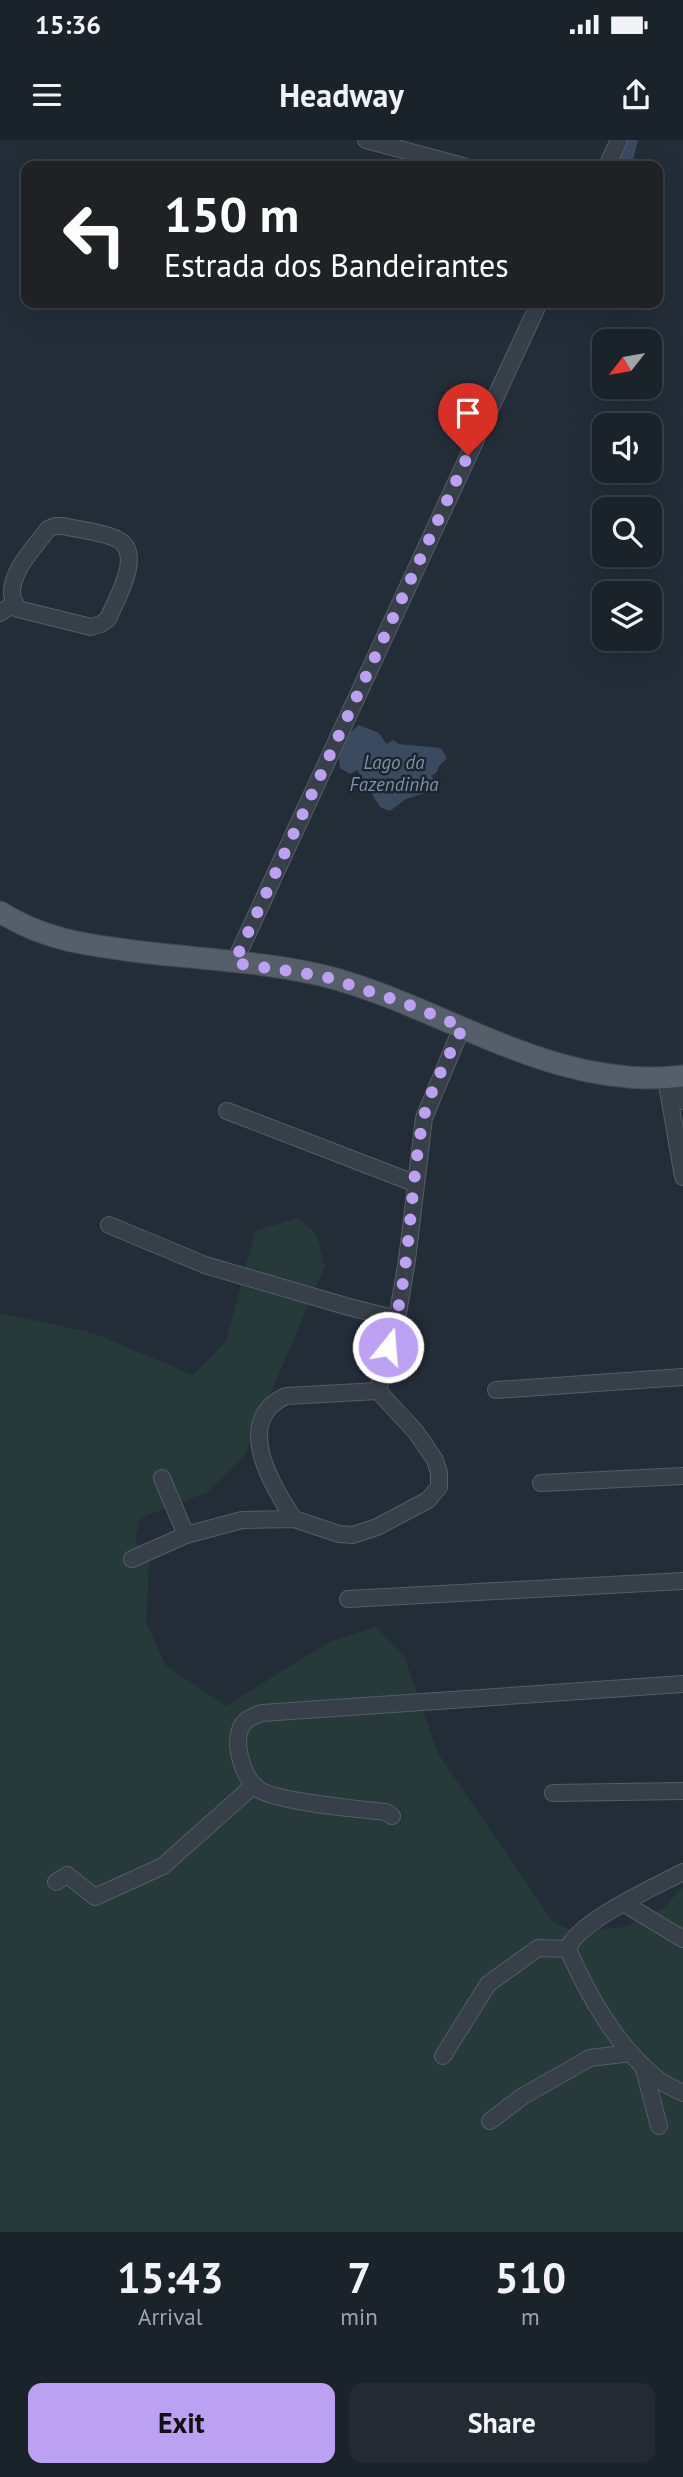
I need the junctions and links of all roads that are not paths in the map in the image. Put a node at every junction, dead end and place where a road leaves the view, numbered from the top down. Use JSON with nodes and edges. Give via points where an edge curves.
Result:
{"nodes":[{"id":1,"x":366,"y":140,"type":"edge"},
{"id":2,"x":619,"y":140,"type":"edge"},
{"id":3,"x":444,"y":161,"type":"edge"},
{"id":4,"x":609,"y":161,"type":"edge"},
{"id":5,"x":537,"y":308,"type":"edge"},
{"id":6,"x":15,"y":603,"type":"junction"},
{"id":7,"x":0,"y":614,"type":"edge"},
{"id":8,"x":0,"y":912,"type":"edge"},
{"id":9,"x":234,"y":963,"type":"junction"},
{"id":10,"x":463,"y":1027,"type":"junction"},
{"id":11,"x":676,"y":1077,"type":"edge"},
{"id":12,"x":683,"y":1101,"type":"edge"},
{"id":13,"x":228,"y":1111,"type":"dead end"},
{"id":14,"x":683,"y":1177,"type":"edge"},
{"id":15,"x":414,"y":1182,"type":"junction"},
{"id":16,"x":109,"y":1225,"type":"dead end"},
{"id":17,"x":397,"y":1319,"type":"junction"},
{"id":18,"x":683,"y":1377,"type":"edge"},
{"id":19,"x":496,"y":1390,"type":"dead end"},
{"id":20,"x":378,"y":1391,"type":"junction"},
{"id":21,"x":683,"y":1476,"type":"edge"},
{"id":22,"x":162,"y":1478,"type":"dead end"},
{"id":23,"x":541,"y":1483,"type":"dead end"},
{"id":24,"x":294,"y":1518,"type":"junction"},
{"id":25,"x":186,"y":1535,"type":"junction"},
{"id":26,"x":132,"y":1559,"type":"dead end"},
{"id":27,"x":683,"y":1581,"type":"edge"},
{"id":28,"x":348,"y":1599,"type":"dead end"},
{"id":29,"x":683,"y":1684,"type":"edge"},
{"id":30,"x":254,"y":1785,"type":"junction"},
{"id":31,"x":683,"y":1791,"type":"edge"},
{"id":32,"x":553,"y":1793,"type":"dead end"},
{"id":33,"x":393,"y":1816,"type":"dead end"},
{"id":34,"x":683,"y":1872,"type":"edge"},
{"id":35,"x":56,"y":1882,"type":"dead end"},
{"id":36,"x":625,"y":1904,"type":"junction"},
{"id":37,"x":683,"y":1939,"type":"edge"},
{"id":38,"x":568,"y":1949,"type":"junction"},
{"id":39,"x":443,"y":2056,"type":"dead end"},
{"id":40,"x":637,"y":2059,"type":"junction"},
{"id":41,"x":683,"y":2094,"type":"edge"},
{"id":42,"x":490,"y":2121,"type":"dead end"},
{"id":43,"x":659,"y":2126,"type":"dead end"}],
"edges":[{"from":1,"to":3,"type":"street"},
{"from":2,"to":4,"type":"street"},
{"from":5,"to":9,"type":"street"},
{"from":6,"to":6,"type":"street","via":[[18,610],[91,626],[101,624],[130,564],[128,548],[118,540],[63,526],[48,529],[13,582]]},
{"from":6,"to":7,"type":"street"},
{"from":8,"to":9,"type":"main road","via":[[28,928],[79,944]]},
{"from":9,"to":10,"type":"main road","via":[[323,976]]},
{"from":10,"to":11,"type":"main road","via":[[544,1061],[584,1072]]},
{"from":10,"to":15,"type":"street","via":[[424,1118]]},
{"from":11,"to":12,"type":"street"},
{"from":11,"to":14,"type":"street"},
{"from":13,"to":15,"type":"street"},
{"from":15,"to":17,"type":"street"},
{"from":16,"to":17,"type":"street","via":[[205,1265]]},
{"from":17,"to":20,"type":"street"},
{"from":18,"to":19,"type":"street"},
{"from":20,"to":24,"type":"street","via":[[286,1396],[275,1401],[265,1416],[258,1449]]},
{"from":20,"to":24,"type":"street","via":[[435,1460],[439,1487],[428,1500],[353,1535]]},
{"from":21,"to":23,"type":"street"},
{"from":22,"to":25,"type":"street"},
{"from":24,"to":25,"type":"street","via":[[242,1520]]},
{"from":25,"to":26,"type":"street"},
{"from":27,"to":28,"type":"street"},
{"from":29,"to":30,"type":"street","via":[[262,1713],[243,1722],[238,1733],[244,1769]]},
{"from":30,"to":33,"type":"street","via":[[272,1796]]},
{"from":30,"to":35,"type":"street","via":[[163,1866],[95,1897],[67,1875]]},
{"from":31,"to":32,"type":"street"},
{"from":34,"to":36,"type":"street"},
{"from":36,"to":37,"type":"street"},
{"from":36,"to":38,"type":"street","via":[[578,1934]]},
{"from":38,"to":39,"type":"street","via":[[538,1948],[488,1984]]},
{"from":38,"to":40,"type":"street","via":[[590,1995]]},
{"from":40,"to":41,"type":"street"},
{"from":40,"to":42,"type":"street","via":[[590,2057]]},
{"from":40,"to":43,"type":"street"}]}
